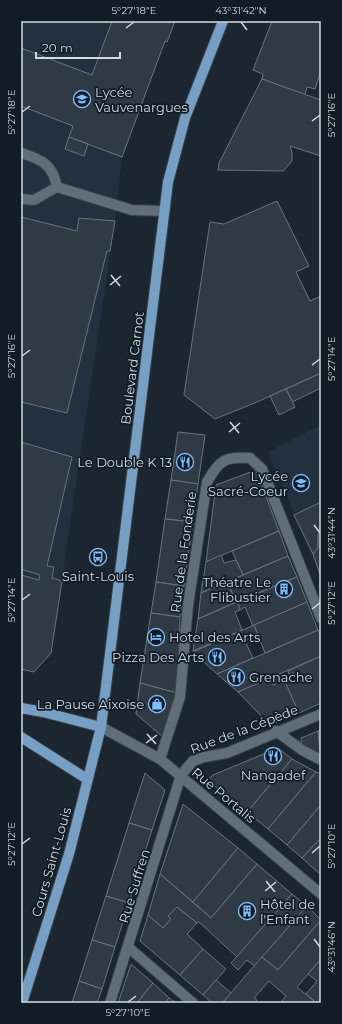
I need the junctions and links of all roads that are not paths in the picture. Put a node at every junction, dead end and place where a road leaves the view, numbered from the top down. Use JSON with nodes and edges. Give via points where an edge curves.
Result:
{"nodes":[{"id":1,"x":222,"y":21,"type":"edge"},
{"id":2,"x":21,"y":153,"type":"edge"},
{"id":3,"x":58,"y":187,"type":"junction"},
{"id":4,"x":21,"y":199,"type":"edge"},
{"id":5,"x":164,"y":211,"type":"junction"},
{"id":6,"x":321,"y":618,"type":"edge"},
{"id":7,"x":21,"y":708,"type":"edge"},
{"id":8,"x":321,"y":714,"type":"edge"},
{"id":9,"x":101,"y":727,"type":"junction"},
{"id":10,"x":276,"y":731,"type":"junction"},
{"id":11,"x":21,"y":736,"type":"edge"},
{"id":12,"x":160,"y":759,"type":"junction"},
{"id":13,"x":321,"y":760,"type":"edge"},
{"id":14,"x":181,"y":775,"type":"junction"},
{"id":15,"x":87,"y":779,"type":"junction"},
{"id":16,"x":321,"y":894,"type":"edge"},
{"id":17,"x":128,"y":947,"type":"junction"},
{"id":18,"x":22,"y":1003,"type":"edge"},
{"id":19,"x":110,"y":1003,"type":"edge"},
{"id":20,"x":193,"y":1003,"type":"edge"}],
"edges":[{"from":1,"to":5,"type":"main road","name":"Boulevard Carnot","via":[[185,118],[168,182]]},
{"from":2,"to":3,"type":"street","via":[[45,161],[56,178]]},
{"from":3,"to":4,"type":"street","via":[[34,200]]},
{"from":3,"to":5,"type":"street","via":[[132,210]]},
{"from":5,"to":9,"type":"main road","name":"Boulevard Carnot"},
{"from":6,"to":12,"type":"street","name":"Rue de la Fonderie","via":[[262,469],[250,458],[230,458],[216,467],[207,482],[188,604],[180,697]]},
{"from":7,"to":9,"type":"main road"},
{"from":8,"to":10,"type":"street","name":"Rue de la Cépède"},
{"from":9,"to":12,"type":"street","name":"Rue Portalis"},
{"from":9,"to":15,"type":"main road","name":"Cours Saint-Louis"},
{"from":10,"to":13,"type":"street"},
{"from":10,"to":14,"type":"street","name":"Rue de la Cépède","via":[[227,753],[193,761]]},
{"from":11,"to":15,"type":"main road"},
{"from":12,"to":14,"type":"street","name":"Rue Portalis"},
{"from":14,"to":16,"type":"street","name":"Rue Portalis"},
{"from":14,"to":17,"type":"street","name":"Rue Suffren"},
{"from":15,"to":18,"type":"main road","name":"Cours Saint-Louis","via":[[69,854]]},
{"from":17,"to":19,"type":"street","name":"Rue Suffren"},
{"from":17,"to":20,"type":"street"}]}
